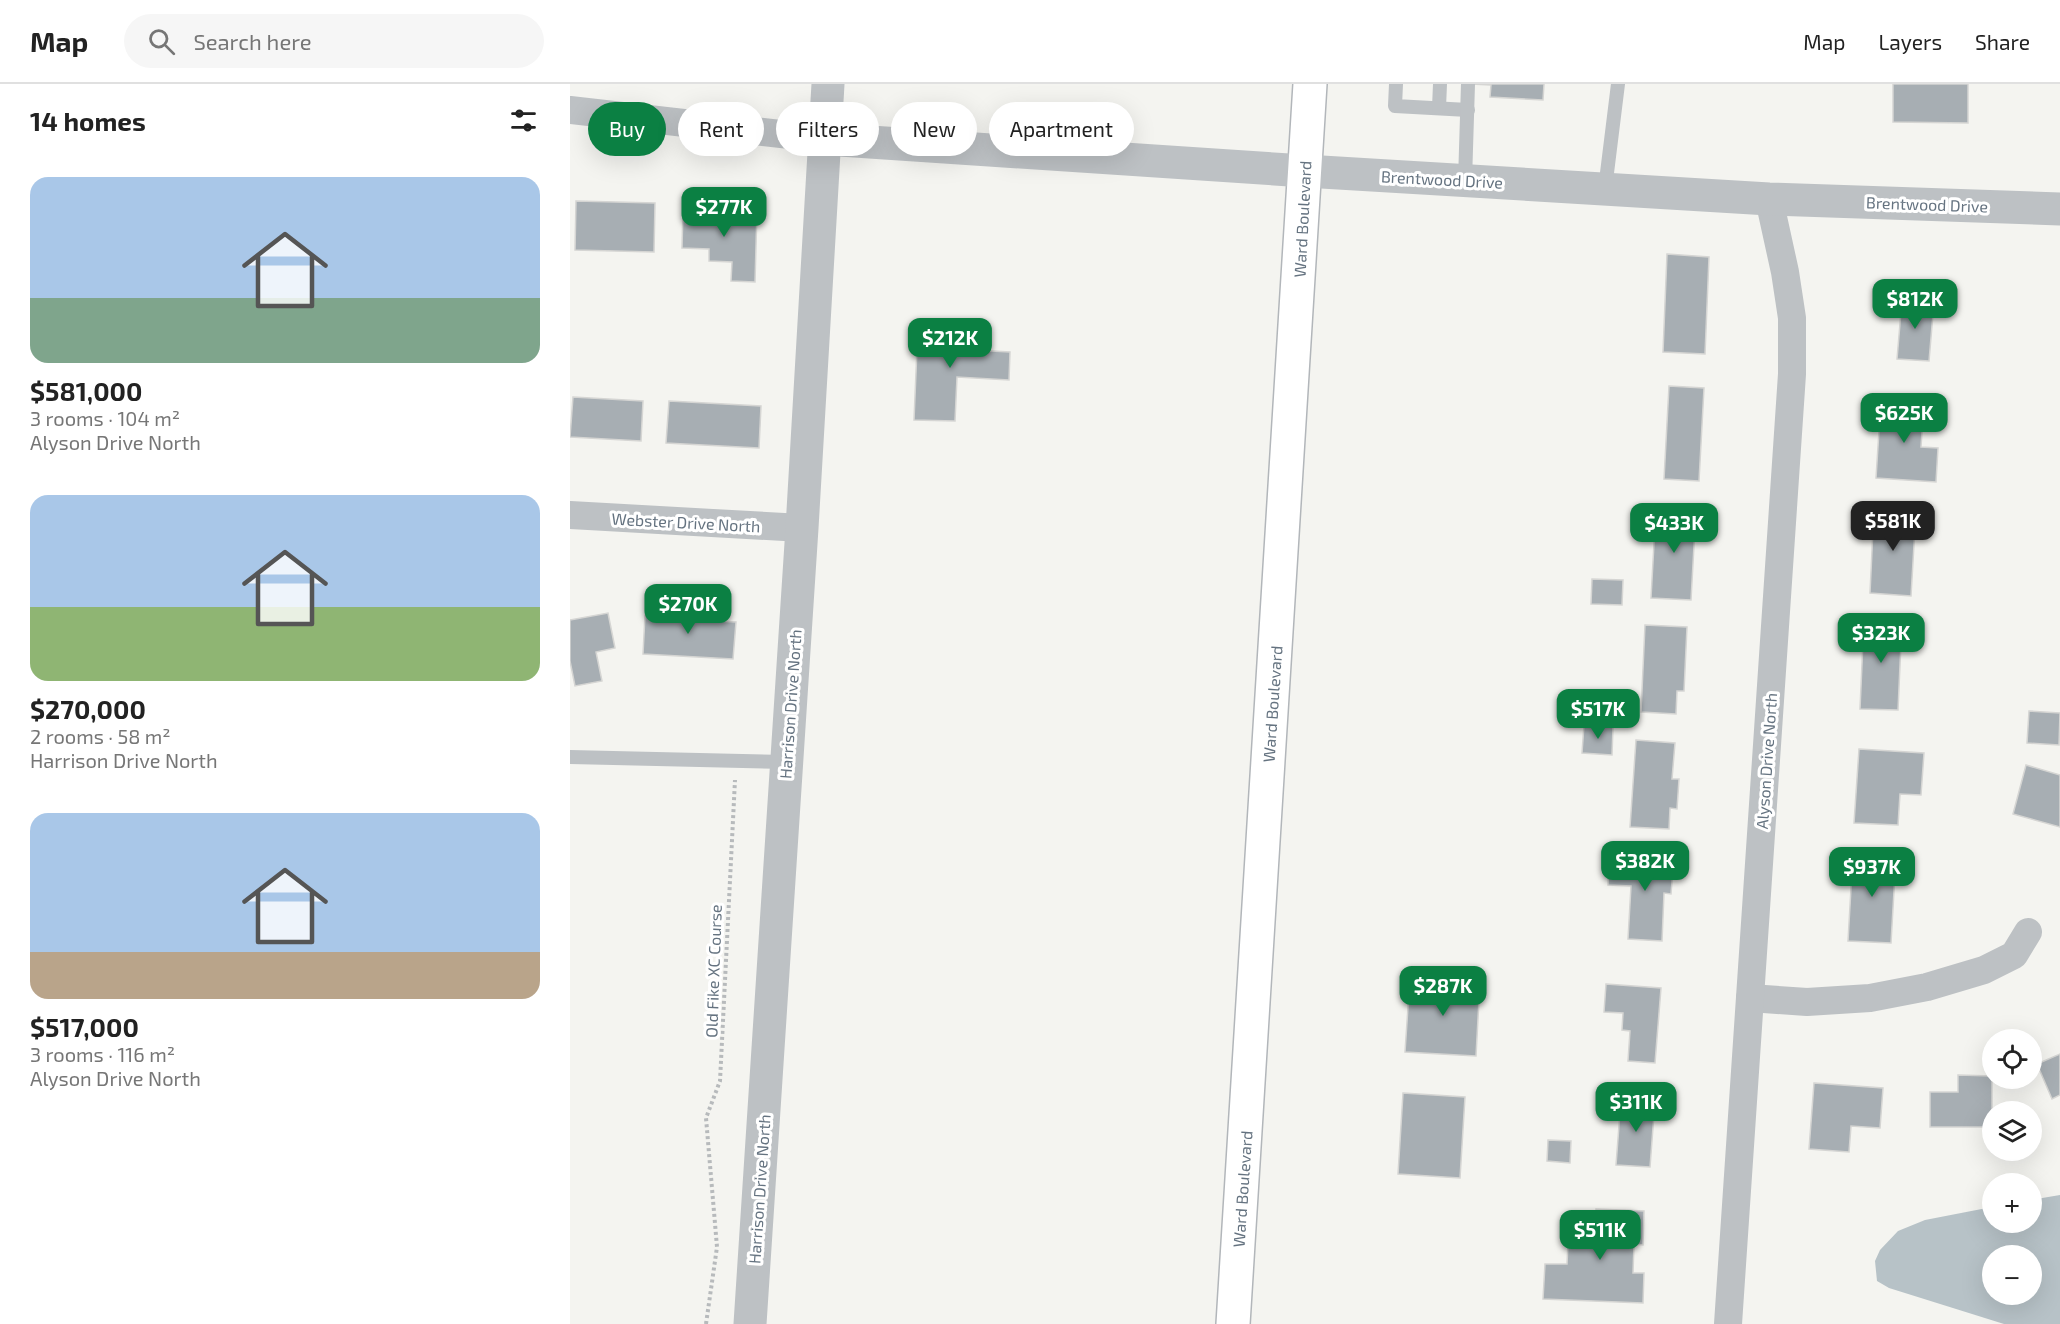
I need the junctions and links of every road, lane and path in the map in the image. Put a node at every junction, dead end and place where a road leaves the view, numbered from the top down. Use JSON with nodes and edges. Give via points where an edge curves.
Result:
{"nodes":[{"id":1,"x":828,"y":84,"type":"edge"},
{"id":2,"x":1310,"y":84,"type":"edge"},
{"id":3,"x":1396,"y":84,"type":"edge"},
{"id":4,"x":1440,"y":84,"type":"edge"},
{"id":5,"x":1468,"y":84,"type":"edge"},
{"id":6,"x":1618,"y":84,"type":"edge"},
{"id":7,"x":827,"y":102,"type":"edge"},
{"id":8,"x":1439,"y":108,"type":"junction"},
{"id":9,"x":570,"y":110,"type":"edge"},
{"id":10,"x":1468,"y":110,"type":"junction"},
{"id":11,"x":776,"y":133,"type":"edge"},
{"id":12,"x":879,"y":143,"type":"edge"},
{"id":13,"x":824,"y":156,"type":"edge"},
{"id":14,"x":1305,"y":171,"type":"junction"},
{"id":15,"x":1465,"y":181,"type":"junction"},
{"id":16,"x":1605,"y":189,"type":"junction"},
{"id":17,"x":1769,"y":199,"type":"junction"},
{"id":18,"x":2060,"y":209,"type":"edge"},
{"id":19,"x":570,"y":515,"type":"edge"},
{"id":20,"x":802,"y":528,"type":"junction"},
{"id":21,"x":570,"y":757,"type":"edge"},
{"id":22,"x":786,"y":762,"type":"junction"},
{"id":23,"x":724,"y":779,"type":"dead end"},
{"id":24,"x":2028,"y":932,"type":"dead end"},
{"id":25,"x":1750,"y":998,"type":"junction"},
{"id":26,"x":706,"y":1324,"type":"edge"},
{"id":27,"x":750,"y":1324,"type":"edge"},
{"id":28,"x":1233,"y":1324,"type":"edge"},
{"id":29,"x":1728,"y":1324,"type":"edge"}],
"edges":[{"from":1,"to":7,"type":"street","name":"Harrison Drive North"},
{"from":2,"to":14,"type":"main road","name":"Ward Boulevard"},
{"from":3,"to":8,"type":"lane","via":[[1395,106]]},
{"from":4,"to":8,"type":"lane"},
{"from":5,"to":10,"type":"lane"},
{"from":6,"to":16,"type":"lane"},
{"from":8,"to":10,"type":"lane"},
{"from":9,"to":11,"type":"street"},
{"from":10,"to":15,"type":"lane"},
{"from":12,"to":14,"type":"street","name":"Brentwood Drive"},
{"from":13,"to":20,"type":"street","name":"Harrison Drive North"},
{"from":14,"to":15,"type":"street","name":"Brentwood Drive"},
{"from":14,"to":28,"type":"main road","name":"Ward Boulevard"},
{"from":15,"to":16,"type":"street","name":"Brentwood Drive"},
{"from":16,"to":17,"type":"street","name":"Brentwood Drive"},
{"from":17,"to":18,"type":"street","name":"Brentwood Drive"},
{"from":17,"to":25,"type":"street","name":"Alyson Drive North","via":[[1792,318],[1792,374]]},
{"from":19,"to":20,"type":"street","name":"Webster Drive North"},
{"from":20,"to":22,"type":"street","name":"Harrison Drive North"},
{"from":21,"to":22,"type":"lane"},
{"from":22,"to":27,"type":"street","name":"Harrison Drive North"},
{"from":23,"to":26,"type":"path","name":"Old Fike XC Course","via":[[735,780],[720,1081],[706,1118],[717,1247]]},
{"from":24,"to":25,"type":"street","via":[[2014,955],[1984,970],[1927,987],[1870,998],[1807,1002]]},
{"from":25,"to":29,"type":"street","name":"Alyson Drive North"}]}
